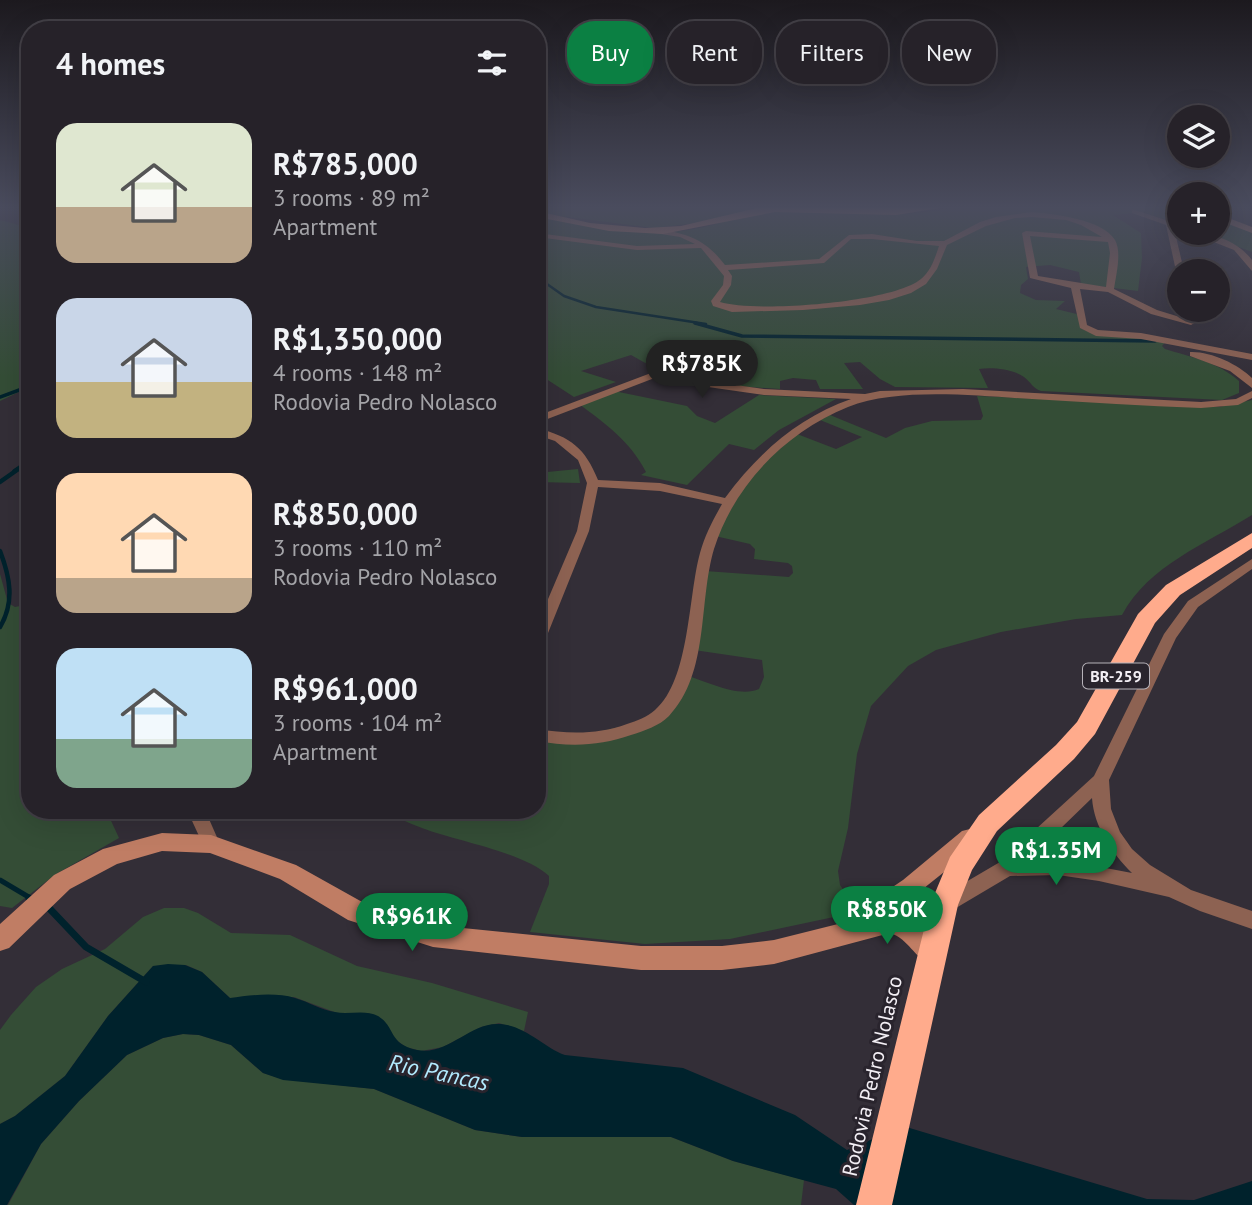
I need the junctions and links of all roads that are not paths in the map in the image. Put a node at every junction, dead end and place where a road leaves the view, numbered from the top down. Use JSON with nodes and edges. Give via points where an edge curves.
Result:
{"nodes":[{"id":1,"x":721,"y":264,"type":"edge"},
{"id":2,"x":776,"y":264,"type":"edge"},
{"id":3,"x":938,"y":264,"type":"edge"},
{"id":4,"x":1032,"y":264,"type":"edge"},
{"id":5,"x":1113,"y":264,"type":"edge"},
{"id":6,"x":723,"y":268,"type":"junction"},
{"id":7,"x":1075,"y":286,"type":"junction"},
{"id":8,"x":1110,"y":290,"type":"junction"},
{"id":9,"x":1167,"y":316,"type":"edge"},
{"id":10,"x":1191,"y":322,"type":"edge"},
{"id":11,"x":1178,"y":343,"type":"junction"},
{"id":12,"x":1252,"y":357,"type":"edge"},
{"id":13,"x":1252,"y":385,"type":"edge"},
{"id":14,"x":1252,"y":394,"type":"edge"},
{"id":15,"x":870,"y":396,"type":"junction"},
{"id":16,"x":546,"y":417,"type":"edge"},
{"id":17,"x":546,"y":434,"type":"edge"},
{"id":18,"x":593,"y":483,"type":"junction"},
{"id":19,"x":729,"y":502,"type":"junction"},
{"id":20,"x":1252,"y":539,"type":"edge"},
{"id":21,"x":1252,"y":563,"type":"edge"},
{"id":22,"x":546,"y":621,"type":"edge"},
{"id":23,"x":546,"y":737,"type":"edge"},
{"id":24,"x":1100,"y":780,"type":"junction"},
{"id":25,"x":200,"y":819,"type":"edge"},
{"id":26,"x":988,"y":823,"type":"junction"},
{"id":27,"x":211,"y":844,"type":"junction"},
{"id":28,"x":1007,"y":868,"type":"junction"},
{"id":29,"x":1168,"y":889,"type":"junction"},
{"id":30,"x":944,"y":905,"type":"junction"},
{"id":31,"x":1252,"y":920,"type":"edge"},
{"id":32,"x":845,"y":933,"type":"junction"},
{"id":33,"x":0,"y":940,"type":"edge"},
{"id":34,"x":932,"y":953,"type":"junction"},
{"id":35,"x":874,"y":1205,"type":"edge"}],
"edges":[{"from":1,"to":6,"type":"street"},
{"from":2,"to":6,"type":"street"},
{"from":3,"to":6,"type":"street","via":[[921,284],[898,294],[855,302],[722,307],[715,300],[729,281]]},
{"from":4,"to":7,"type":"street","via":[[1034,278]]},
{"from":5,"to":8,"type":"street"},
{"from":7,"to":8,"type":"street"},
{"from":7,"to":11,"type":"street","via":[[1083,326],[1088,330]]},
{"from":8,"to":9,"type":"street"},
{"from":10,"to":11,"type":"street"},
{"from":11,"to":12,"type":"street"},
{"from":11,"to":13,"type":"street","via":[[1186,352],[1233,369]]},
{"from":14,"to":15,"type":"street","via":[[1222,405],[954,392]]},
{"from":15,"to":16,"type":"street","via":[[764,392],[651,376]]},
{"from":15,"to":19,"type":"street","via":[[793,433],[758,462]]},
{"from":17,"to":18,"type":"street","via":[[583,458]]},
{"from":18,"to":19,"type":"street","via":[[660,487]]},
{"from":18,"to":22,"type":"street","via":[[583,531]]},
{"from":19,"to":23,"type":"street","via":[[707,550],[688,659],[663,712],[645,724],[609,736],[569,741]]},
{"from":20,"to":26,"type":"highway","name":"Rodovia Pedro Nolasco","number":"BR-259","via":[[1173,590],[1146,620],[1086,728]]},
{"from":21,"to":24,"type":"street","via":[[1193,604],[1169,637]]},
{"from":24,"to":28,"type":"street"},
{"from":24,"to":29,"type":"street","via":[[1102,812],[1113,837],[1136,864]]},
{"from":25,"to":27,"type":"street"},
{"from":26,"to":30,"type":"highway","name":"Rodovia Pedro Nolasco","number":"BR-259","via":[[960,865]]},
{"from":26,"to":32,"type":"street","via":[[911,887]]},
{"from":27,"to":32,"type":"street","via":[[288,872],[357,912],[433,936],[641,958],[722,958],[774,952]]},
{"from":27,"to":33,"type":"street","via":[[162,842],[111,856],[62,881]]},
{"from":28,"to":29,"type":"street","via":[[1058,867]]},
{"from":28,"to":30,"type":"street"},
{"from":29,"to":31,"type":"street"},
{"from":30,"to":34,"type":"highway","name":"Rodovia Pedro Nolasco","number":"BR-259"},
{"from":32,"to":34,"type":"street","via":[[882,923],[900,924],[911,929]]},
{"from":34,"to":35,"type":"highway","name":"Rodovia Pedro Nolasco","number":"BR-259"}]}
